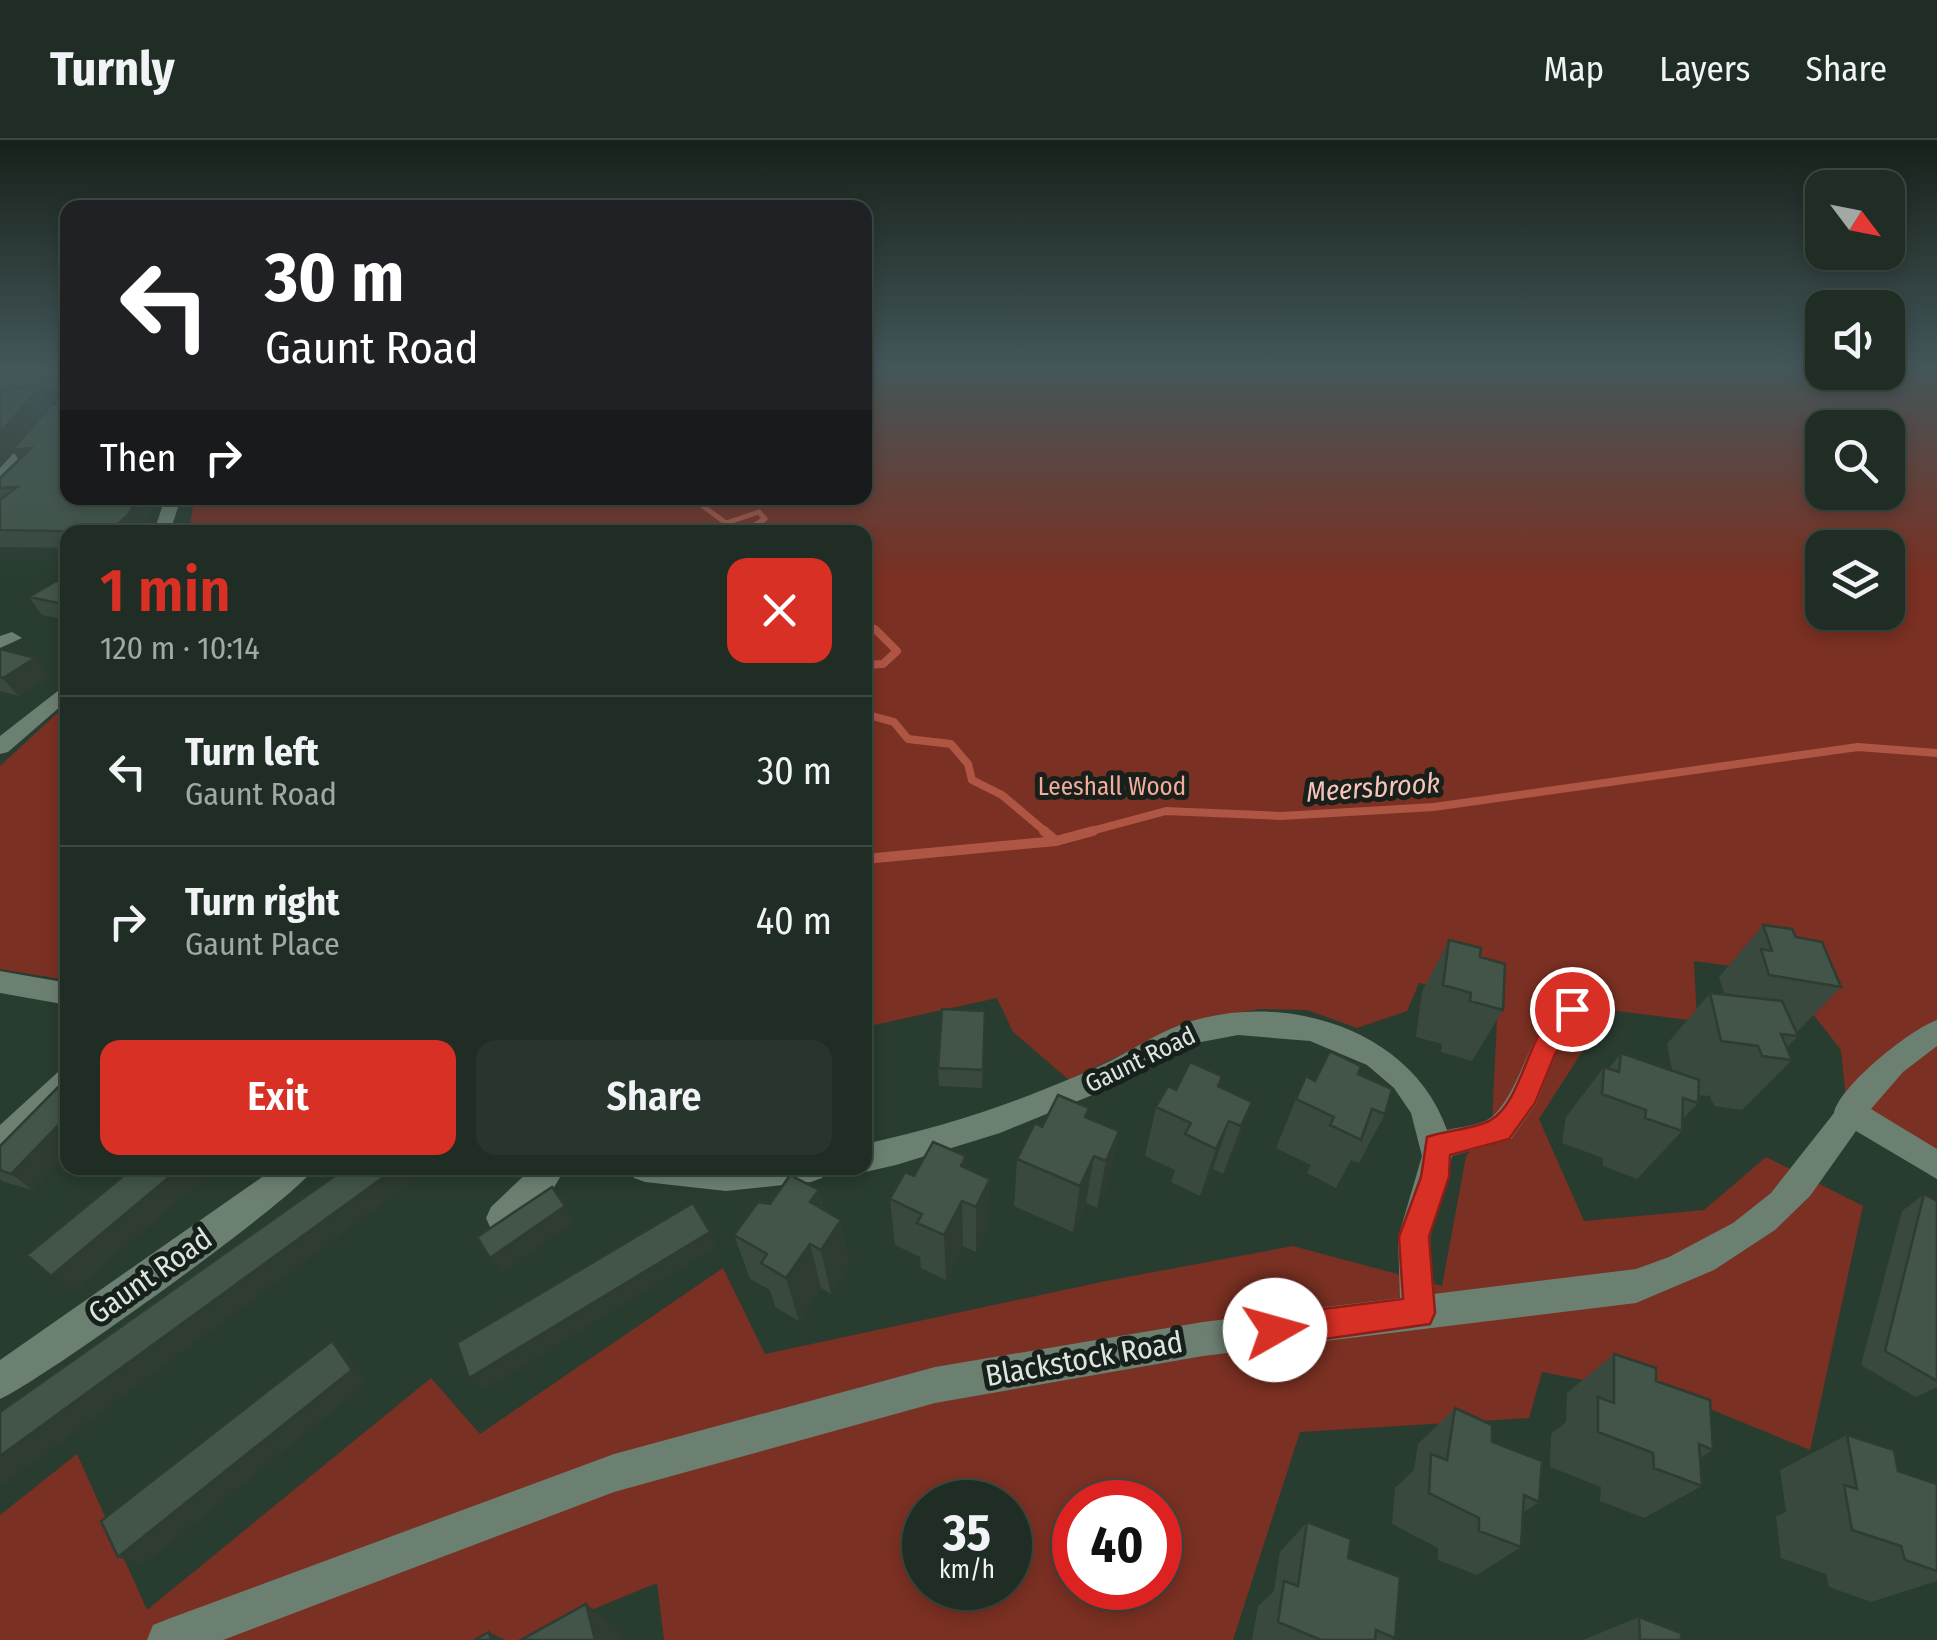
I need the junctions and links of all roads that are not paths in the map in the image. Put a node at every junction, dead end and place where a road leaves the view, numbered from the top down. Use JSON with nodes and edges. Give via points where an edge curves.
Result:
{"nodes":[{"id":1,"x":30,"y":438,"type":"edge"},
{"id":2,"x":0,"y":477,"type":"edge"},
{"id":3,"x":60,"y":696,"type":"edge"},
{"id":4,"x":0,"y":747,"type":"edge"},
{"id":5,"x":0,"y":982,"type":"edge"},
{"id":6,"x":60,"y":993,"type":"edge"},
{"id":7,"x":1572,"y":1009,"type":"dead end"},
{"id":8,"x":1937,"y":1032,"type":"edge"},
{"id":9,"x":60,"y":1088,"type":"edge"},
{"id":10,"x":1848,"y":1111,"type":"junction"},
{"id":11,"x":0,"y":1144,"type":"edge"},
{"id":12,"x":1437,"y":1146,"type":"junction"},
{"id":13,"x":872,"y":1156,"type":"edge"},
{"id":14,"x":1937,"y":1165,"type":"edge"},
{"id":15,"x":289,"y":1175,"type":"edge"},
{"id":16,"x":545,"y":1175,"type":"edge"},
{"id":17,"x":708,"y":1175,"type":"edge"},
{"id":18,"x":745,"y":1175,"type":"edge"},
{"id":19,"x":502,"y":1218,"type":"edge"},
{"id":20,"x":1419,"y":1313,"type":"junction"},
{"id":21,"x":0,"y":1381,"type":"edge"},
{"id":22,"x":168,"y":1640,"type":"edge"}],
"edges":[{"from":1,"to":2,"type":"street"},
{"from":3,"to":4,"type":"street"},
{"from":5,"to":6,"type":"street"},
{"from":7,"to":12,"type":"street","via":[[1500,1130]]},
{"from":8,"to":10,"type":"street","name":"Blackstock Road","via":[[1913,1045]]},
{"from":9,"to":11,"type":"street"},
{"from":10,"to":14,"type":"street"},
{"from":10,"to":20,"type":"street","name":"Blackstock Road","via":[[1798,1187],[1756,1226],[1675,1272],[1636,1286]]},
{"from":12,"to":13,"type":"street","name":"Gaunt Road","via":[[1427,1110],[1376,1057],[1310,1027],[1272,1021],[1200,1029],[1036,1108]]},
{"from":12,"to":20,"type":"street","via":[[1435,1177],[1414,1237]]},
{"from":15,"to":21,"type":"street","name":"Gaunt Road"},
{"from":16,"to":19,"type":"street"},
{"from":17,"to":18,"type":"street"},
{"from":20,"to":22,"type":"street","name":"Blackstock Road","via":[[1203,1339],[935,1385],[614,1473]]}]}
